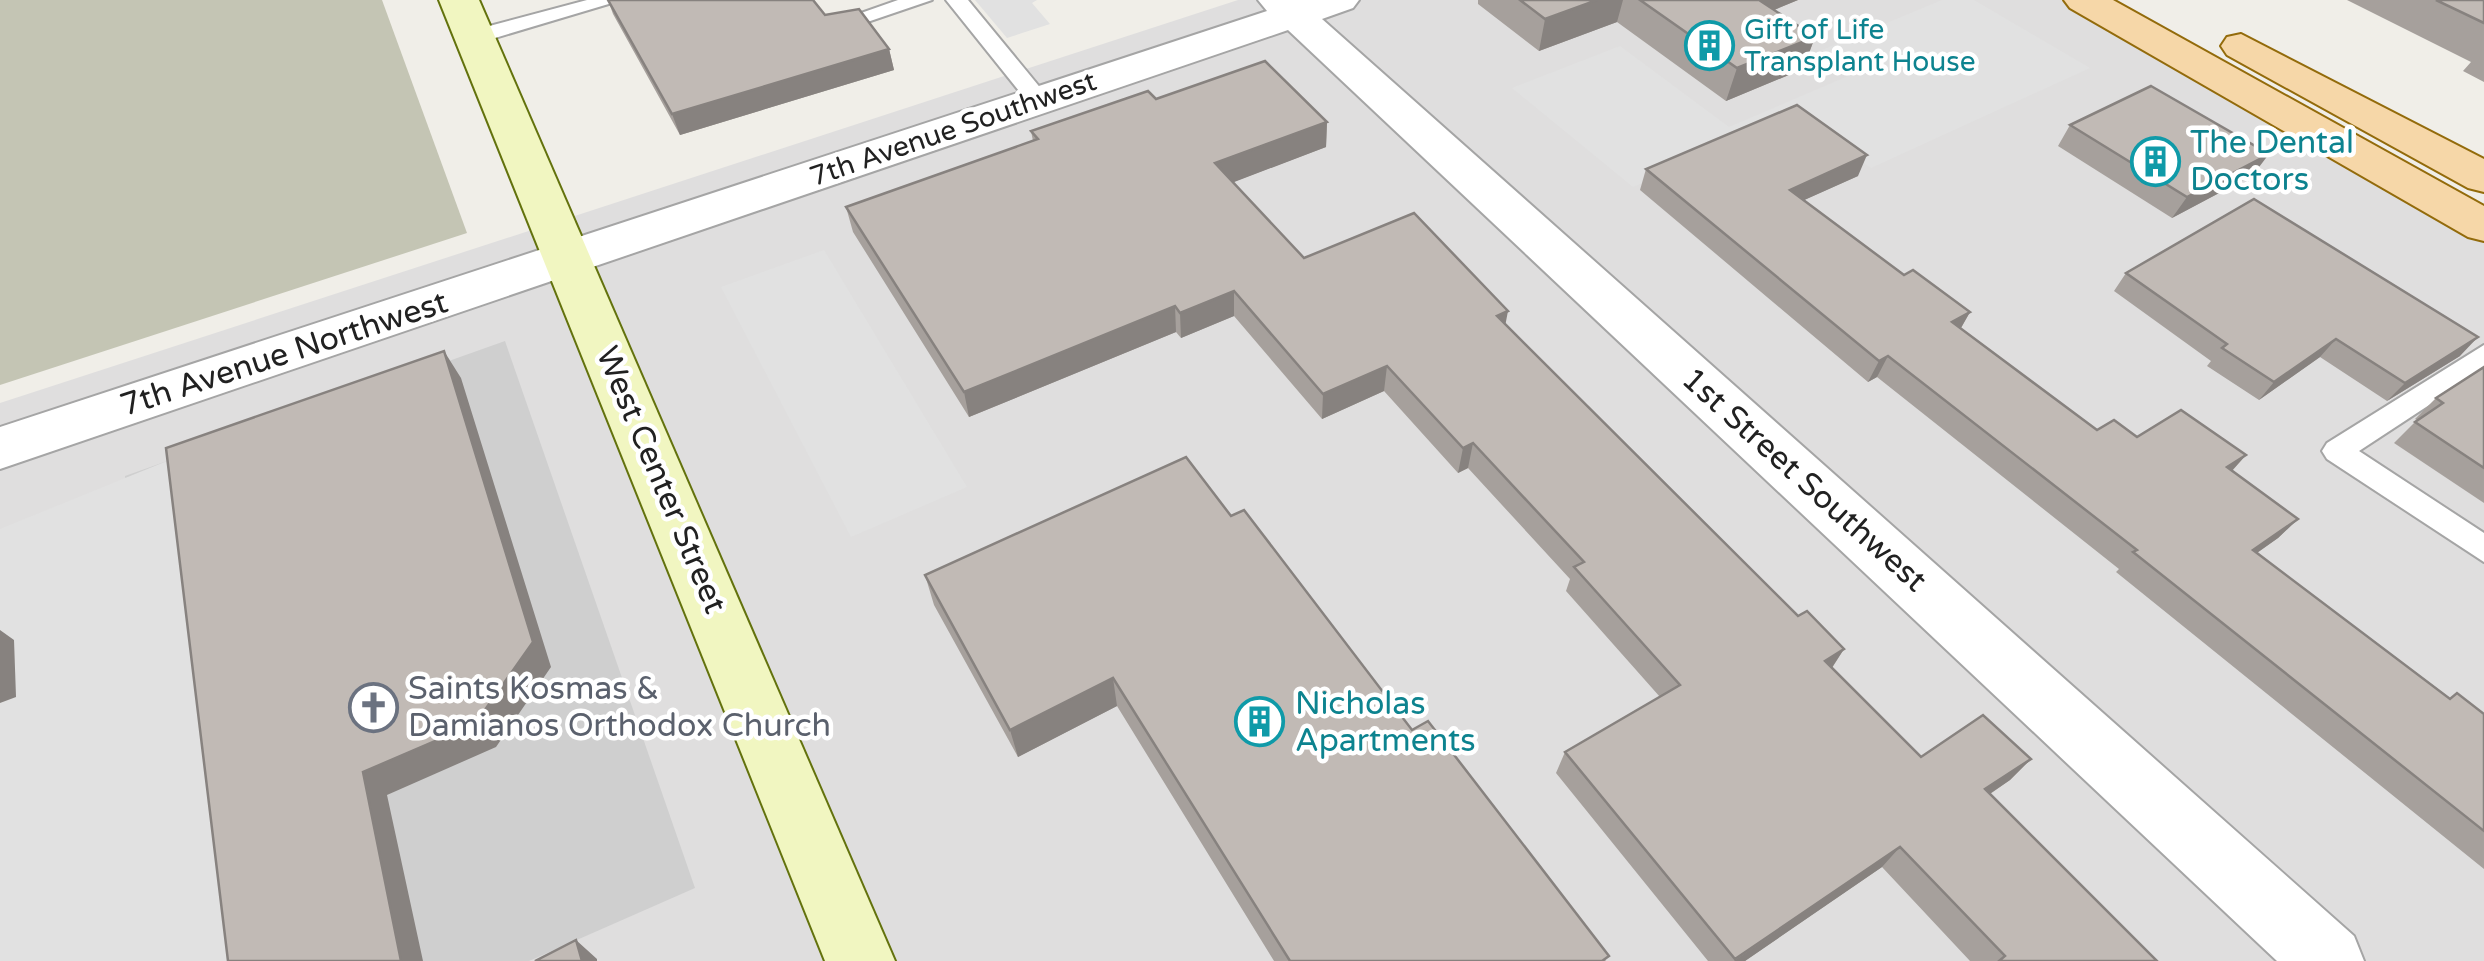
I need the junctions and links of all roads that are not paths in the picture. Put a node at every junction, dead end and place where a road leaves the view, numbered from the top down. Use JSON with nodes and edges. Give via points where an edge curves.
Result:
{"nodes":[{"id":1,"x":611,"y":0,"type":"edge"},
{"id":2,"x":922,"y":0,"type":"edge"},
{"id":3,"x":957,"y":0,"type":"edge"},
{"id":4,"x":2084,"y":0,"type":"edge"},
{"id":5,"x":2156,"y":0,"type":"edge"},
{"id":6,"x":1304,"y":5,"type":"edge"},
{"id":7,"x":467,"y":19,"type":"edge"},
{"id":8,"x":838,"y":25,"type":"edge"},
{"id":9,"x":1038,"y":101,"type":"junction"},
{"id":10,"x":2484,"y":178,"type":"edge"},
{"id":11,"x":2484,"y":226,"type":"edge"},
{"id":12,"x":568,"y":260,"type":"junction"},
{"id":13,"x":2484,"y":355,"type":"edge"},
{"id":14,"x":0,"y":448,"type":"edge"},
{"id":15,"x":2484,"y":549,"type":"edge"},
{"id":16,"x":860,"y":961,"type":"edge"},
{"id":17,"x":2329,"y":961,"type":"edge"}],
"edges":[{"from":1,"to":7,"type":"lane"},
{"from":2,"to":8,"type":"lane"},
{"from":3,"to":9,"type":"lane"},
{"from":4,"to":11,"type":"main road"},
{"from":5,"to":10,"type":"main road"},
{"from":6,"to":9,"type":"street","name":"7th Avenue Southwest"},
{"from":6,"to":17,"type":"street","name":"1st Street Southwest"},
{"from":7,"to":12,"type":"street","name":"West Center Street"},
{"from":9,"to":12,"type":"street","name":"7th Avenue Southwest"},
{"from":12,"to":14,"type":"street","name":"7th Avenue Northwest"},
{"from":12,"to":16,"type":"street","name":"West Center Street"},
{"from":13,"to":15,"type":"lane","via":[[2337,452]]}]}
